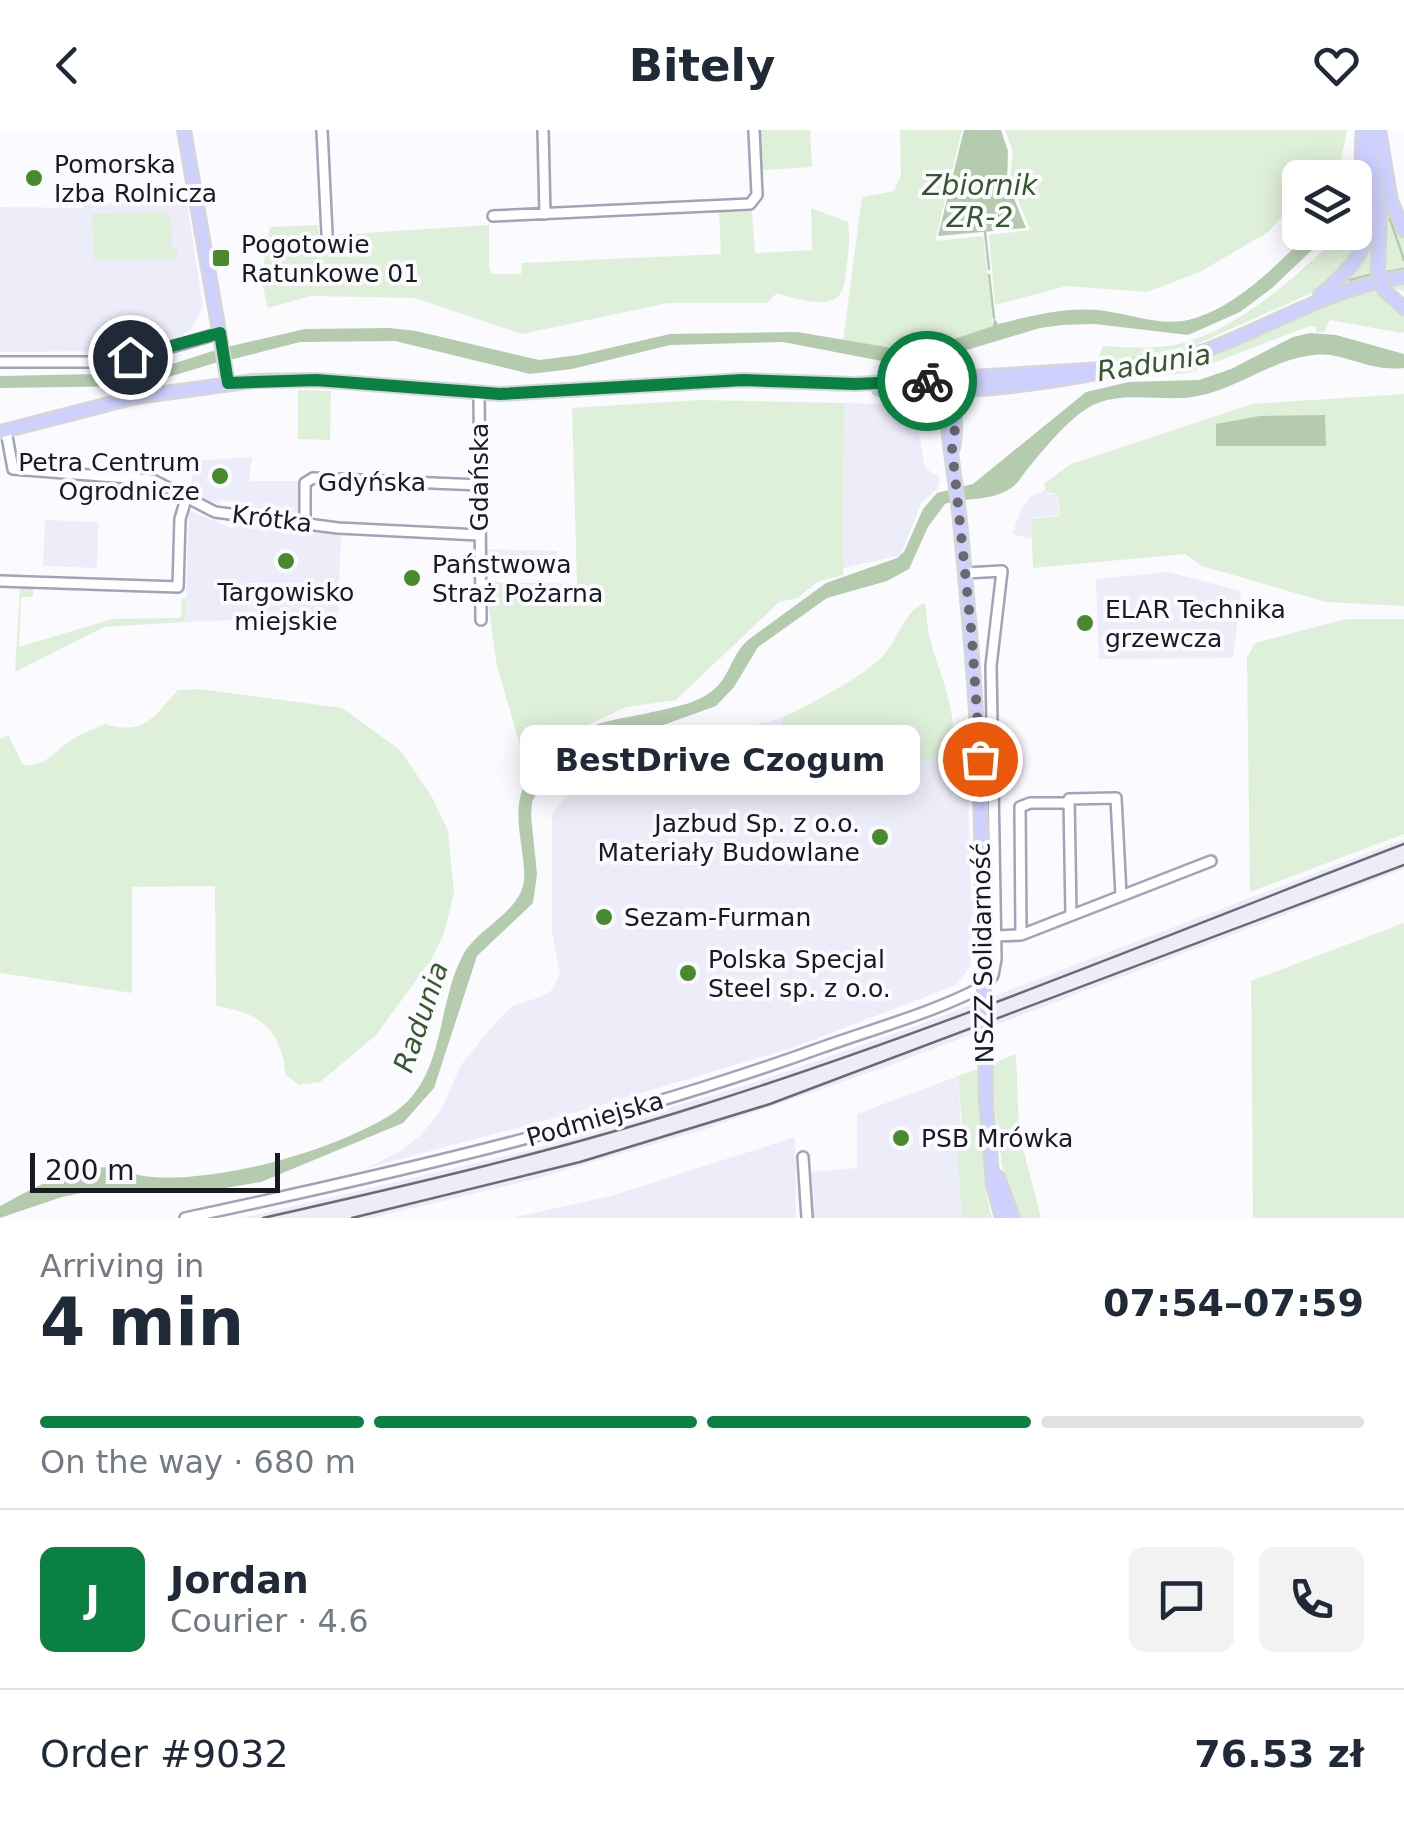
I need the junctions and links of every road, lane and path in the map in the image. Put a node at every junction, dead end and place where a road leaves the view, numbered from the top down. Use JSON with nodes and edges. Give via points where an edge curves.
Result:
{"nodes":[{"id":1,"x":184,"y":130,"type":"edge"},
{"id":2,"x":322,"y":130,"type":"edge"},
{"id":3,"x":543,"y":130,"type":"edge"},
{"id":4,"x":754,"y":130,"type":"edge"},
{"id":5,"x":1365,"y":130,"type":"edge"},
{"id":6,"x":1378,"y":130,"type":"edge"},
{"id":7,"x":1375,"y":176,"type":"junction"},
{"id":8,"x":545,"y":214,"type":"junction"},
{"id":9,"x":493,"y":216,"type":"dead end"},
{"id":10,"x":1374,"y":216,"type":"junction"},
{"id":11,"x":1404,"y":230,"type":"edge"},
{"id":12,"x":326,"y":234,"type":"dead end"},
{"id":13,"x":1404,"y":277,"type":"edge"},
{"id":14,"x":1308,"y":304,"type":"junction"},
{"id":15,"x":1404,"y":308,"type":"edge"},
{"id":16,"x":221,"y":339,"type":"junction"},
{"id":17,"x":0,"y":362,"type":"edge"},
{"id":18,"x":1120,"y":368,"type":"junction"},
{"id":19,"x":228,"y":383,"type":"junction"},
{"id":20,"x":946,"y":384,"type":"junction"},
{"id":21,"x":967,"y":389,"type":"junction"},
{"id":22,"x":480,"y":394,"type":"junction"},
{"id":23,"x":954,"y":404,"type":"junction"},
{"id":24,"x":3,"y":431,"type":"edge"},
{"id":25,"x":952,"y":448,"type":"junction"},
{"id":26,"x":0,"y":468,"type":"edge"},
{"id":27,"x":12,"y":469,"type":"junction"},
{"id":28,"x":480,"y":484,"type":"junction"},
{"id":29,"x":186,"y":499,"type":"junction"},
{"id":30,"x":305,"y":523,"type":"junction"},
{"id":31,"x":479,"y":534,"type":"junction"},
{"id":32,"x":965,"y":573,"type":"junction"},
{"id":33,"x":0,"y":581,"type":"edge"},
{"id":34,"x":481,"y":620,"type":"dead end"},
{"id":35,"x":1069,"y":804,"type":"junction"},
{"id":36,"x":1211,"y":860,"type":"dead end"},
{"id":37,"x":1120,"y":895,"type":"junction"},
{"id":38,"x":1071,"y":914,"type":"junction"},
{"id":39,"x":1021,"y":935,"type":"junction"},
{"id":40,"x":996,"y":936,"type":"junction"},
{"id":41,"x":990,"y":1154,"type":"junction"},
{"id":42,"x":803,"y":1157,"type":"dead end"},
{"id":43,"x":185,"y":1218,"type":"edge"},
{"id":44,"x":806,"y":1218,"type":"edge"},
{"id":45,"x":1002,"y":1218,"type":"edge"},
{"id":46,"x":1013,"y":1218,"type":"edge"}],
"edges":[{"from":1,"to":16,"type":"main road"},
{"from":2,"to":12,"type":"street"},
{"from":3,"to":8,"type":"street"},
{"from":4,"to":8,"type":"street","via":[[757,196],[750,204]]},
{"from":5,"to":7,"type":"main road"},
{"from":6,"to":7,"type":"main road"},
{"from":7,"to":10,"type":"main road"},
{"from":7,"to":11,"type":"main road"},
{"from":8,"to":9,"type":"street"},
{"from":10,"to":14,"type":"main road","via":[[1356,263]]},
{"from":10,"to":15,"type":"main road","bridge":true,"via":[[1384,290]]},
{"from":13,"to":14,"type":"main road"},
{"from":14,"to":18,"type":"main road","via":[[1200,352]]},
{"from":16,"to":17,"type":"street","via":[[102,362]]},
{"from":16,"to":19,"type":"main road"},
{"from":18,"to":20,"type":"main road"},
{"from":18,"to":21,"type":"main road"},
{"from":19,"to":22,"type":"main road","via":[[316,380]]},
{"from":19,"to":24,"type":"main road"},
{"from":20,"to":21,"type":"main road"},
{"from":20,"to":22,"type":"main road","via":[[900,391],[743,380]]},
{"from":20,"to":23,"type":"main road"},
{"from":20,"to":25,"type":"main road"},
{"from":21,"to":23,"type":"main road"},
{"from":22,"to":28,"type":"street","name":"Gdańska"},
{"from":23,"to":25,"type":"main road"},
{"from":24,"to":27,"type":"street"},
{"from":25,"to":32,"type":"main road","name":"NSZZ Solidarność"},
{"from":26,"to":27,"type":"street","name":"Krótka"},
{"from":27,"to":29,"type":"street","name":"Krótka","via":[[152,480]]},
{"from":28,"to":30,"type":"street","name":"Gdyńska","via":[[313,478],[305,483]]},
{"from":28,"to":31,"type":"street","name":"Gdańska"},
{"from":29,"to":30,"type":"street","name":"Krótka","via":[[215,512]]},
{"from":29,"to":33,"type":"street","via":[[178,588]]},
{"from":30,"to":31,"type":"street","name":"Krótka"},
{"from":31,"to":34,"type":"street","name":"Gdańska"},
{"from":32,"to":40,"type":"street","via":[[1002,571],[991,666]]},
{"from":32,"to":41,"type":"main road","name":"NSZZ Solidarność","bridge":true,"via":[[978,718]]},
{"from":35,"to":37,"type":"street","via":[[1116,798]]},
{"from":35,"to":38,"type":"street"},
{"from":35,"to":39,"type":"street","via":[[1020,807]]},
{"from":36,"to":37,"type":"street"},
{"from":37,"to":38,"type":"street"},
{"from":38,"to":39,"type":"street"},
{"from":39,"to":40,"type":"street"},
{"from":40,"to":43,"type":"street","name":"Podmiejska","via":[[992,978],[890,1022],[654,1102],[478,1151]]},
{"from":41,"to":45,"type":"main road","name":"NSZZ Solidarność"},
{"from":41,"to":46,"type":"main road","name":"NSZZ Solidarność"},
{"from":42,"to":44,"type":"street"}]}
